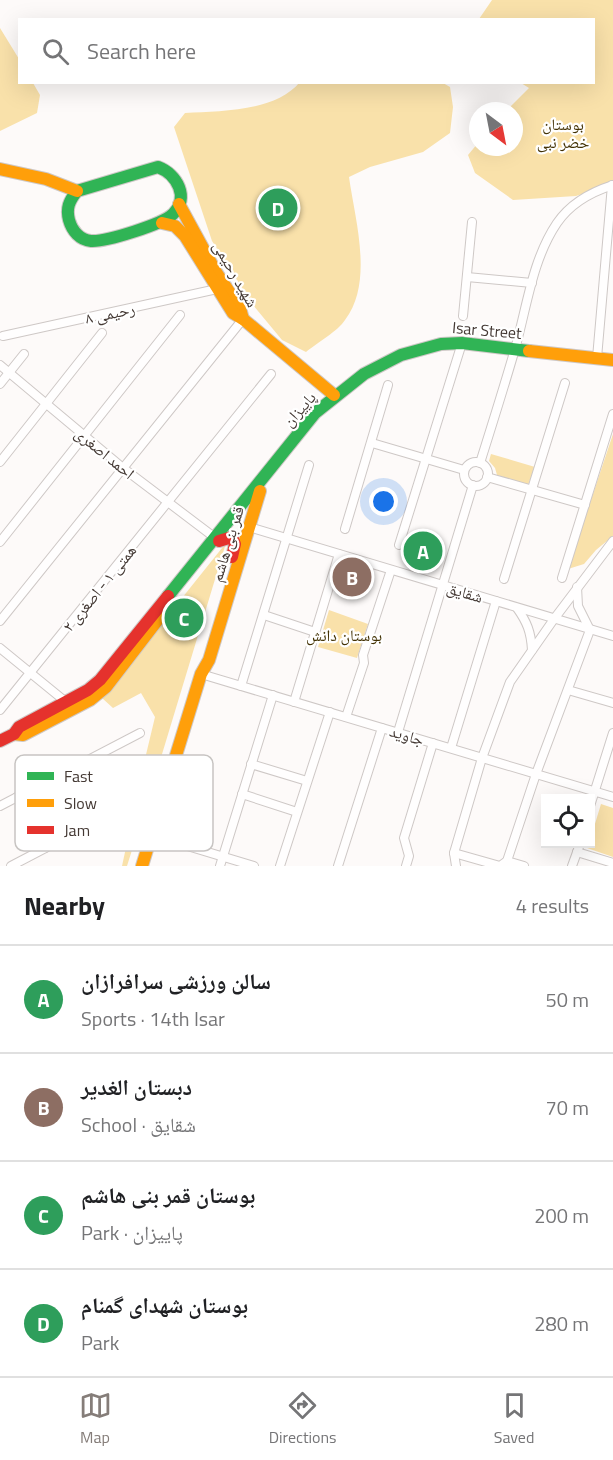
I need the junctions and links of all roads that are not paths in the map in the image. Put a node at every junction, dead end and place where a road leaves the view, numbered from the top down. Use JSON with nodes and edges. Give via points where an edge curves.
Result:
{"nodes":[{"id":1,"x":0,"y":169,"type":"edge"},
{"id":2,"x":612,"y":185,"type":"edge"},
{"id":3,"x":77,"y":191,"type":"junction"},
{"id":4,"x":179,"y":204,"type":"junction"},
{"id":5,"x":472,"y":222,"type":"dead end"},
{"id":6,"x":162,"y":223,"type":"junction"},
{"id":7,"x":467,"y":277,"type":"junction"},
{"id":8,"x":532,"y":283,"type":"junction"},
{"id":9,"x":217,"y":289,"type":"junction"},
{"id":10,"x":180,"y":315,"type":"dead end"},
{"id":11,"x":463,"y":316,"type":"dead end"},
{"id":12,"x":243,"y":319,"type":"junction"},
{"id":13,"x":102,"y":333,"type":"dead end"},
{"id":14,"x":3,"y":336,"type":"dead end"},
{"id":15,"x":462,"y":343,"type":"junction"},
{"id":16,"x":515,"y":349,"type":"junction"},
{"id":17,"x":24,"y":354,"type":"dead end"},
{"id":18,"x":597,"y":358,"type":"junction"},
{"id":19,"x":613,"y":360,"type":"edge"},
{"id":20,"x":0,"y":365,"type":"edge"},
{"id":21,"x":9,"y":372,"type":"junction"},
{"id":22,"x":271,"y":374,"type":"dead end"},
{"id":23,"x":565,"y":383,"type":"dead end"},
{"id":24,"x":0,"y":384,"type":"edge"},
{"id":25,"x":388,"y":385,"type":"dead end"},
{"id":26,"x":334,"y":395,"type":"junction"},
{"id":27,"x":46,"y":404,"type":"junction"},
{"id":28,"x":613,"y":414,"type":"edge"},
{"id":29,"x":86,"y":437,"type":"junction"},
{"id":30,"x":372,"y":443,"type":"junction"},
{"id":31,"x":425,"y":459,"type":"junction"},
{"id":32,"x":0,"y":462,"type":"edge"},
{"id":33,"x":480,"y":463,"type":"junction"},
{"id":34,"x":309,"y":465,"type":"dead end"},
{"id":35,"x":123,"y":468,"type":"junction"},
{"id":36,"x":464,"y":470,"type":"junction"},
{"id":37,"x":487,"y":477,"type":"junction"},
{"id":38,"x":473,"y":486,"type":"junction"},
{"id":39,"x":532,"y":490,"type":"junction"},
{"id":40,"x":260,"y":491,"type":"junction"},
{"id":41,"x":168,"y":503,"type":"junction"},
{"id":42,"x":585,"y":505,"type":"junction"},
{"id":43,"x":249,"y":526,"type":"junction"},
{"id":44,"x":345,"y":529,"type":"dead end"},
{"id":45,"x":287,"y":538,"type":"junction"},
{"id":46,"x":217,"y":539,"type":"junction"},
{"id":47,"x":613,"y":541,"type":"edge"},
{"id":48,"x":0,"y":542,"type":"edge"},
{"id":49,"x":399,"y":545,"type":"dead end"},
{"id":50,"x":339,"y":554,"type":"junction"},
{"id":51,"x":391,"y":570,"type":"junction"},
{"id":52,"x":562,"y":578,"type":"dead end"},
{"id":53,"x":504,"y":579,"type":"dead end"},
{"id":54,"x":444,"y":585,"type":"junction"},
{"id":55,"x":578,"y":587,"type":"junction"},
{"id":56,"x":496,"y":601,"type":"junction"},
{"id":57,"x":517,"y":608,"type":"junction"},
{"id":58,"x":264,"y":615,"type":"junction"},
{"id":59,"x":554,"y":618,"type":"junction"},
{"id":60,"x":0,"y":621,"type":"edge"},
{"id":61,"x":590,"y":630,"type":"junction"},
{"id":62,"x":315,"y":632,"type":"junction"},
{"id":63,"x":613,"y":636,"type":"edge"},
{"id":64,"x":0,"y":648,"type":"edge"},
{"id":65,"x":532,"y":650,"type":"junction"},
{"id":66,"x":30,"y":673,"type":"junction"},
{"id":67,"x":201,"y":674,"type":"junction"},
{"id":68,"x":241,"y":686,"type":"junction"},
{"id":69,"x":568,"y":690,"type":"junction"},
{"id":70,"x":273,"y":695,"type":"junction"},
{"id":71,"x":294,"y":702,"type":"junction"},
{"id":72,"x":613,"y":703,"type":"edge"},
{"id":73,"x":68,"y":706,"type":"junction"},
{"id":74,"x":0,"y":710,"type":"edge"},
{"id":75,"x":330,"y":712,"type":"junction"},
{"id":76,"x":346,"y":717,"type":"junction"},
{"id":77,"x":382,"y":728,"type":"junction"},
{"id":78,"x":398,"y":732,"type":"junction"},
{"id":79,"x":140,"y":733,"type":"dead end"},
{"id":80,"x":613,"y":733,"type":"edge"},
{"id":81,"x":0,"y":741,"type":"edge"},
{"id":82,"x":433,"y":743,"type":"junction"},
{"id":83,"x":451,"y":748,"type":"junction"},
{"id":84,"x":98,"y":755,"type":"edge"},
{"id":85,"x":175,"y":755,"type":"edge"},
{"id":86,"x":482,"y":758,"type":"junction"},
{"id":87,"x":251,"y":764,"type":"junction"},
{"id":88,"x":536,"y":774,"type":"junction"},
{"id":89,"x":307,"y":781,"type":"junction"},
{"id":90,"x":595,"y":791,"type":"junction"},
{"id":91,"x":242,"y":794,"type":"junction"},
{"id":92,"x":594,"y":794,"type":"edge"},
{"id":93,"x":613,"y":797,"type":"edge"},
{"id":94,"x":15,"y":798,"type":"edge"},
{"id":95,"x":0,"y":806,"type":"edge"},
{"id":96,"x":297,"y":812,"type":"junction"},
{"id":97,"x":578,"y":848,"type":"edge"},
{"id":98,"x":40,"y":851,"type":"edge"},
{"id":99,"x":146,"y":851,"type":"edge"},
{"id":100,"x":203,"y":851,"type":"edge"},
{"id":101,"x":454,"y":853,"type":"junction"},
{"id":102,"x":223,"y":857,"type":"junction"},
{"id":103,"x":613,"y":863,"type":"edge"},
{"id":104,"x":508,"y":864,"type":"edge"},
{"id":105,"x":14,"y":865,"type":"edge"},
{"id":106,"x":142,"y":866,"type":"edge"},
{"id":107,"x":220,"y":866,"type":"edge"},
{"id":108,"x":254,"y":866,"type":"edge"},
{"id":109,"x":280,"y":866,"type":"edge"},
{"id":110,"x":338,"y":866,"type":"edge"},
{"id":111,"x":406,"y":866,"type":"edge"},
{"id":112,"x":456,"y":866,"type":"edge"},
{"id":113,"x":524,"y":866,"type":"edge"},
{"id":114,"x":572,"y":866,"type":"edge"}],
"edges":[{"from":1,"to":3,"type":"street","via":[[46,179]]},
{"from":2,"to":8,"type":"street","via":[[568,209],[556,224]]},
{"from":2,"to":18,"type":"street"},
{"from":3,"to":4,"type":"street","name":"شهید رحیمی","via":[[158,167],[168,170],[177,181]]},
{"from":3,"to":6,"type":"street","via":[[68,201],[67,211],[72,229],[89,241]]},
{"from":4,"to":6,"type":"street","via":[[172,217]]},
{"from":4,"to":12,"type":"street","name":"شهید رحیمی"},
{"from":5,"to":7,"type":"street"},
{"from":6,"to":9,"type":"street","via":[[175,226],[185,236]]},
{"from":7,"to":8,"type":"street"},
{"from":7,"to":11,"type":"street"},
{"from":8,"to":16,"type":"street"},
{"from":9,"to":12,"type":"street","via":[[233,313]]},
{"from":9,"to":14,"type":"street","name":"رحیمی ۸"},
{"from":10,"to":29,"type":"street"},
{"from":12,"to":26,"type":"street","name":"شهید رحیمی"},
{"from":12,"to":35,"type":"street"},
{"from":13,"to":27,"type":"street"},
{"from":15,"to":16,"type":"street","name":"Isar Street"},
{"from":15,"to":26,"type":"street","name":"Isar Street","via":[[424,346],[397,356]]},
{"from":15,"to":31,"type":"street"},
{"from":16,"to":18,"type":"street","name":"Isar Street"},
{"from":16,"to":33,"type":"street"},
{"from":17,"to":21,"type":"street"},
{"from":18,"to":19,"type":"street","name":"Isar Street"},
{"from":20,"to":21,"type":"street","name":"احمد اصغری"},
{"from":21,"to":24,"type":"street"},
{"from":21,"to":27,"type":"street","name":"احمد اصغری"},
{"from":22,"to":41,"type":"street","name":"همتی ۱ - اصغری ۲"},
{"from":23,"to":39,"type":"street"},
{"from":25,"to":30,"type":"street"},
{"from":26,"to":40,"type":"street","name":"پاییزان"},
{"from":26,"to":46,"type":"street","name":"پاییزان","via":[[315,413]]},
{"from":27,"to":29,"type":"street","name":"احمد اصغری"},
{"from":27,"to":32,"type":"street"},
{"from":28,"to":42,"type":"street"},
{"from":29,"to":35,"type":"street","name":"احمد اصغری"},
{"from":29,"to":48,"type":"street"},
{"from":30,"to":31,"type":"street"},
{"from":30,"to":44,"type":"street"},
{"from":31,"to":36,"type":"street"},
{"from":31,"to":49,"type":"street"},
{"from":33,"to":36,"type":"street","via":[[469,464]]},
{"from":33,"to":37,"type":"street"},
{"from":34,"to":45,"type":"street"},
{"from":35,"to":41,"type":"street","name":"احمد اصغری"},
{"from":35,"to":60,"type":"street"},
{"from":36,"to":38,"type":"street","via":[[465,480]]},
{"from":37,"to":38,"type":"street"},
{"from":37,"to":39,"type":"street"},
{"from":38,"to":54,"type":"street"},
{"from":39,"to":42,"type":"street"},
{"from":39,"to":53,"type":"street"},
{"from":40,"to":43,"type":"street","name":"قمر بنی هاشم"},
{"from":40,"to":46,"type":"street","name":"پاییزان"},
{"from":41,"to":46,"type":"street","name":"احمد اصغری"},
{"from":41,"to":66,"type":"street","name":"همتی ۱ - اصغری ۲"},
{"from":42,"to":52,"type":"street"},
{"from":43,"to":45,"type":"street","name":"شقایق"},
{"from":43,"to":67,"type":"street","name":"قمر بنی هاشم","via":[[209,660]]},
{"from":45,"to":50,"type":"street","name":"شقایق"},
{"from":45,"to":58,"type":"street"},
{"from":46,"to":67,"type":"street","name":"قمر بنی هاشم","via":[[232,537],[235,545],[201,659]]},
{"from":46,"to":73,"type":"street","name":"پاییزان","via":[[106,687],[90,699]]},
{"from":47,"to":55,"type":"street"},
{"from":50,"to":51,"type":"street","name":"شقایق"},
{"from":50,"to":62,"type":"street"},
{"from":51,"to":54,"type":"street","name":"شقایق"},
{"from":51,"to":76,"type":"street"},
{"from":54,"to":56,"type":"street","name":"شقایق"},
{"from":54,"to":78,"type":"street"},
{"from":55,"to":59,"type":"street"},
{"from":55,"to":61,"type":"street","via":[[578,606]]},
{"from":56,"to":57,"type":"street","name":"شقایق"},
{"from":56,"to":83,"type":"street"},
{"from":57,"to":59,"type":"street","name":"شقایق"},
{"from":57,"to":65,"type":"street","via":[[527,622]]},
{"from":58,"to":62,"type":"street"},
{"from":58,"to":68,"type":"street"},
{"from":59,"to":61,"type":"street","name":"شقایق"},
{"from":59,"to":65,"type":"street"},
{"from":61,"to":63,"type":"street","name":"شقایق"},
{"from":61,"to":69,"type":"street"},
{"from":62,"to":71,"type":"street"},
{"from":64,"to":66,"type":"street"},
{"from":65,"to":86,"type":"street","via":[[510,682]]},
{"from":66,"to":73,"type":"street"},
{"from":66,"to":74,"type":"street","name":"همتی ۱ - اصغری ۲"},
{"from":67,"to":68,"type":"street","name":"جاوید"},
{"from":67,"to":85,"type":"street","name":"قمر بنی هاشم"},
{"from":68,"to":70,"type":"street","name":"جاوید"},
{"from":69,"to":72,"type":"street"},
{"from":69,"to":88,"type":"street"},
{"from":70,"to":71,"type":"street","name":"جاوید"},
{"from":70,"to":87,"type":"street"},
{"from":71,"to":75,"type":"street","name":"جاوید"},
{"from":73,"to":81,"type":"street","name":"پاییزان","via":[[19,727]]},
{"from":75,"to":76,"type":"street","name":"جاوید"},
{"from":75,"to":89,"type":"street"},
{"from":76,"to":77,"type":"street","name":"جاوید"},
{"from":77,"to":78,"type":"street","name":"جاوید"},
{"from":77,"to":110,"type":"street"},
{"from":78,"to":82,"type":"street","name":"جاوید"},
{"from":79,"to":84,"type":"street"},
{"from":80,"to":90,"type":"street"},
{"from":82,"to":83,"type":"street","name":"جاوید"},
{"from":82,"to":111,"type":"street","via":[[404,838],[409,856]]},
{"from":83,"to":86,"type":"street","name":"جاوید"},
{"from":86,"to":88,"type":"street","name":"جاوید"},
{"from":86,"to":101,"type":"street"},
{"from":87,"to":89,"type":"street"},
{"from":87,"to":91,"type":"street"},
{"from":88,"to":90,"type":"street","name":"جاوید"},
{"from":88,"to":104,"type":"street"},
{"from":89,"to":96,"type":"street"},
{"from":90,"to":92,"type":"street"},
{"from":90,"to":93,"type":"street","name":"جاوید"},
{"from":91,"to":96,"type":"street"},
{"from":91,"to":102,"type":"street"},
{"from":94,"to":95,"type":"street"},
{"from":96,"to":109,"type":"street"},
{"from":97,"to":103,"type":"street"},
{"from":97,"to":114,"type":"street"},
{"from":98,"to":105,"type":"street"},
{"from":99,"to":106,"type":"street","name":"قمر بنی هاشم"},
{"from":100,"to":102,"type":"street"},
{"from":101,"to":104,"type":"street","via":[[500,866]]},
{"from":101,"to":112,"type":"street"},
{"from":102,"to":107,"type":"street"},
{"from":102,"to":108,"type":"street"},
{"from":104,"to":113,"type":"street"}]}
